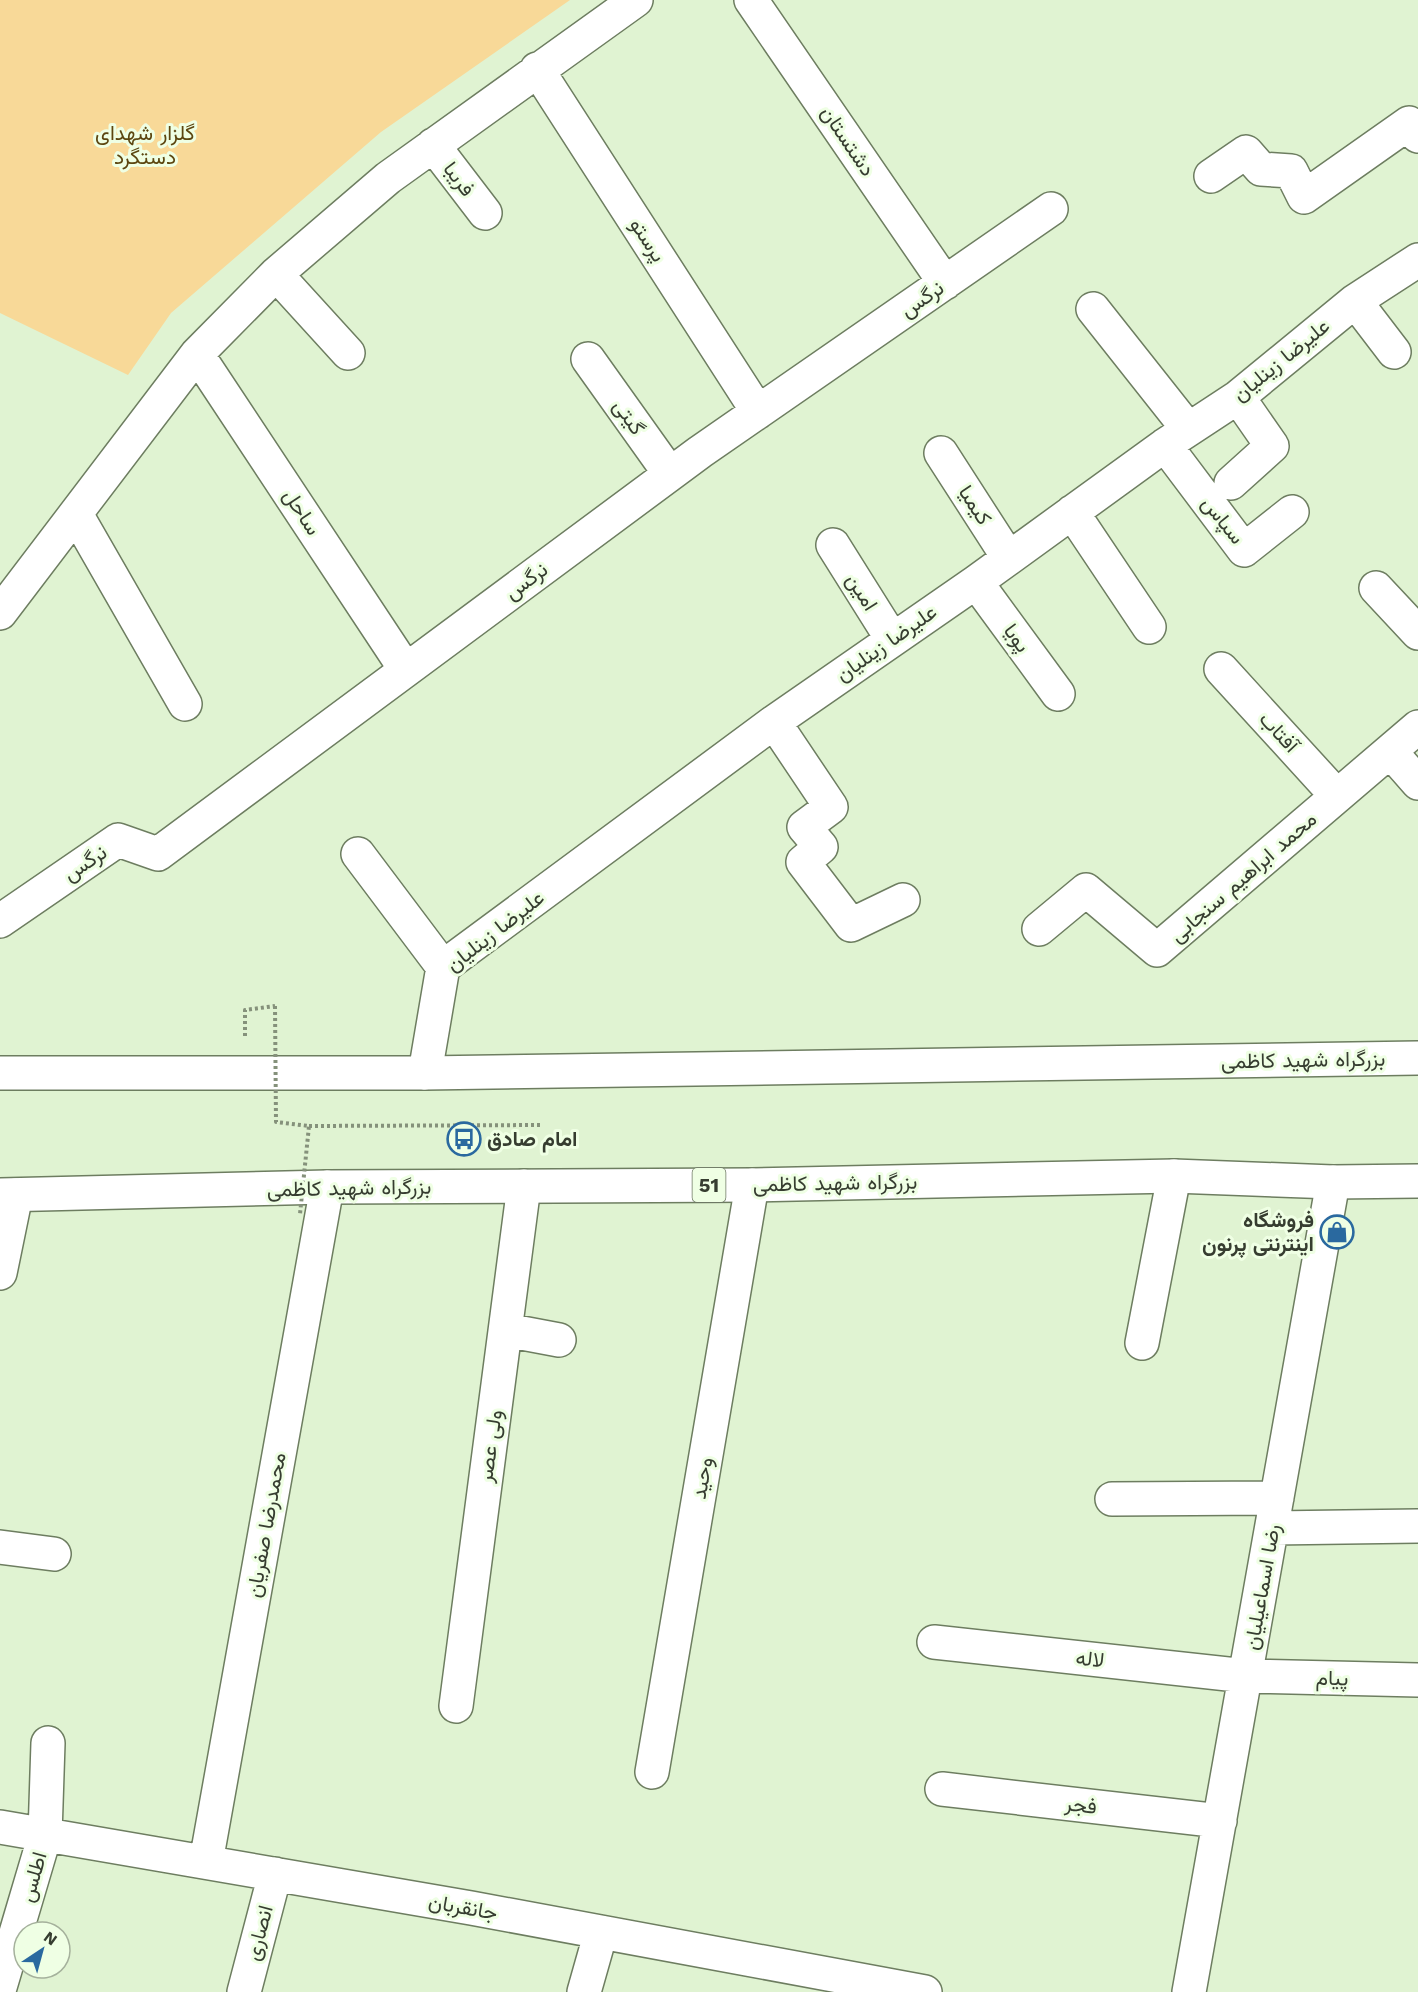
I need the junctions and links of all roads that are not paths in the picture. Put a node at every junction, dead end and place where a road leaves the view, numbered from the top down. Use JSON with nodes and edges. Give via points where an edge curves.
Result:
{"nodes":[{"id":1,"x":636,"y":0,"type":"edge"},
{"id":2,"x":751,"y":0,"type":"edge"},
{"id":3,"x":537,"y":69,"type":"junction"},
{"id":4,"x":1418,"y":136,"type":"edge"},
{"id":5,"x":433,"y":145,"type":"junction"},
{"id":6,"x":1210,"y":176,"type":"dead end"},
{"id":7,"x":1051,"y":209,"type":"dead end"},
{"id":8,"x":484,"y":213,"type":"dead end"},
{"id":9,"x":1418,"y":260,"type":"edge"},
{"id":10,"x":276,"y":274,"type":"junction"},
{"id":11,"x":945,"y":283,"type":"junction"},
{"id":12,"x":1355,"y":301,"type":"junction"},
{"id":13,"x":1093,"y":309,"type":"dead end"},
{"id":14,"x":348,"y":352,"type":"dead end"},
{"id":15,"x":1394,"y":352,"type":"dead end"},
{"id":16,"x":197,"y":354,"type":"junction"},
{"id":17,"x":588,"y":359,"type":"dead end"},
{"id":18,"x":1238,"y":396,"type":"junction"},
{"id":19,"x":758,"y":412,"type":"junction"},
{"id":20,"x":1176,"y":437,"type":"junction"},
{"id":21,"x":941,"y":453,"type":"dead end"},
{"id":22,"x":670,"y":474,"type":"junction"},
{"id":23,"x":1231,"y":483,"type":"dead end"},
{"id":24,"x":1072,"y":512,"type":"junction"},
{"id":25,"x":1292,"y":512,"type":"dead end"},
{"id":26,"x":76,"y":514,"type":"junction"},
{"id":27,"x":833,"y":545,"type":"dead end"},
{"id":28,"x":1008,"y":557,"type":"junction"},
{"id":29,"x":976,"y":582,"type":"junction"},
{"id":30,"x":1376,"y":588,"type":"dead end"},
{"id":31,"x":0,"y":613,"type":"edge"},
{"id":32,"x":1149,"y":627,"type":"dead end"},
{"id":33,"x":1418,"y":633,"type":"edge"},
{"id":34,"x":892,"y":639,"type":"junction"},
{"id":35,"x":1221,"y":669,"type":"dead end"},
{"id":36,"x":406,"y":670,"type":"junction"},
{"id":37,"x":1058,"y":694,"type":"dead end"},
{"id":38,"x":185,"y":704,"type":"dead end"},
{"id":39,"x":774,"y":722,"type":"junction"},
{"id":40,"x":1418,"y":727,"type":"edge"},
{"id":41,"x":1390,"y":751,"type":"junction"},
{"id":42,"x":1418,"y":783,"type":"edge"},
{"id":43,"x":1337,"y":796,"type":"junction"},
{"id":44,"x":358,"y":854,"type":"dead end"},
{"id":45,"x":903,"y":900,"type":"dead end"},
{"id":46,"x":0,"y":921,"type":"edge"},
{"id":47,"x":1039,"y":929,"type":"dead end"},
{"id":48,"x":442,"y":967,"type":"junction"},
{"id":49,"x":1418,"y":1058,"type":"edge"},
{"id":50,"x":0,"y":1072,"type":"edge"},
{"id":51,"x":425,"y":1072,"type":"junction"},
{"id":52,"x":1174,"y":1176,"type":"junction"},
{"id":53,"x":1418,"y":1181,"type":"edge"},
{"id":54,"x":1333,"y":1182,"type":"junction"},
{"id":55,"x":752,"y":1185,"type":"junction"},
{"id":56,"x":524,"y":1186,"type":"junction"},
{"id":57,"x":327,"y":1187,"type":"junction"},
{"id":58,"x":8,"y":1195,"type":"edge"},
{"id":59,"x":0,"y":1273,"type":"edge"},
{"id":60,"x":506,"y":1330,"type":"junction"},
{"id":61,"x":559,"y":1340,"type":"dead end"},
{"id":62,"x":1142,"y":1343,"type":"dead end"},
{"id":63,"x":1112,"y":1499,"type":"dead end"},
{"id":64,"x":1275,"y":1513,"type":"junction"},
{"id":65,"x":1418,"y":1526,"type":"edge"},
{"id":66,"x":0,"y":1547,"type":"edge"},
{"id":67,"x":54,"y":1554,"type":"dead end"},
{"id":68,"x":934,"y":1641,"type":"dead end"},
{"id":69,"x":1246,"y":1676,"type":"junction"},
{"id":70,"x":1418,"y":1680,"type":"edge"},
{"id":71,"x":456,"y":1706,"type":"dead end"},
{"id":72,"x":48,"y":1743,"type":"dead end"},
{"id":73,"x":652,"y":1772,"type":"dead end"},
{"id":74,"x":942,"y":1789,"type":"dead end"},
{"id":75,"x":1220,"y":1821,"type":"junction"},
{"id":76,"x":0,"y":1827,"type":"edge"},
{"id":77,"x":45,"y":1835,"type":"junction"},
{"id":78,"x":206,"y":1862,"type":"junction"},
{"id":79,"x":275,"y":1874,"type":"junction"},
{"id":80,"x":601,"y":1932,"type":"junction"},
{"id":81,"x":0,"y":1987,"type":"edge"},
{"id":82,"x":913,"y":1991,"type":"edge"},
{"id":83,"x":244,"y":1992,"type":"edge"},
{"id":84,"x":584,"y":1992,"type":"edge"},
{"id":85,"x":1190,"y":1992,"type":"edge"}],
"edges":[{"from":1,"to":3,"type":"main road"},
{"from":2,"to":11,"type":"main road","name":"دشتستان"},
{"from":3,"to":5,"type":"main road"},
{"from":3,"to":19,"type":"main road","name":"پرستو"},
{"from":4,"to":6,"type":"main road","via":[[1409,123],[1304,197],[1291,171],[1261,170],[1246,152]]},
{"from":5,"to":8,"type":"main road","name":"فریبا"},
{"from":5,"to":10,"type":"main road","via":[[388,178]]},
{"from":7,"to":11,"type":"main road","name":"نرگس"},
{"from":9,"to":12,"type":"main road","name":"علیرضا زینلیان"},
{"from":10,"to":14,"type":"main road"},
{"from":10,"to":16,"type":"main road"},
{"from":11,"to":19,"type":"main road","name":"نرگس"},
{"from":12,"to":15,"type":"main road"},
{"from":12,"to":18,"type":"main road","name":"علیرضا زینلیان"},
{"from":13,"to":20,"type":"main road"},
{"from":16,"to":26,"type":"main road"},
{"from":16,"to":36,"type":"main road","name":"ساحل"},
{"from":17,"to":22,"type":"main road","name":"گیتی"},
{"from":18,"to":20,"type":"main road","name":"علیرضا زینلیان"},
{"from":18,"to":23,"type":"main road","via":[[1272,446]]},
{"from":19,"to":22,"type":"main road","name":"نرگس"},
{"from":20,"to":24,"type":"main road","name":"علیرضا زینلیان"},
{"from":20,"to":25,"type":"main road","name":"سپاس","via":[[1244,550]]},
{"from":21,"to":28,"type":"main road","name":"کیمیا"},
{"from":22,"to":36,"type":"main road","name":"نرگس"},
{"from":24,"to":28,"type":"main road","name":"علیرضا زینلیان"},
{"from":24,"to":32,"type":"main road"},
{"from":26,"to":31,"type":"main road"},
{"from":26,"to":38,"type":"main road"},
{"from":27,"to":34,"type":"main road","name":"امین"},
{"from":28,"to":29,"type":"main road","name":"علیرضا زینلیان"},
{"from":29,"to":34,"type":"main road","name":"علیرضا زینلیان"},
{"from":29,"to":37,"type":"main road","name":"پویا"},
{"from":30,"to":33,"type":"main road"},
{"from":34,"to":39,"type":"main road","name":"علیرضا زینلیان"},
{"from":35,"to":43,"type":"main road","name":"آفتاب"},
{"from":36,"to":46,"type":"main road","name":"نرگس","via":[[158,854],[118,840]]},
{"from":39,"to":45,"type":"main road","via":[[831,807],[804,827],[820,848],[803,862],[851,924]]},
{"from":39,"to":48,"type":"main road","name":"علیرضا زینلیان"},
{"from":40,"to":41,"type":"main road","name":"محمد ابراهیم سنجابی"},
{"from":41,"to":42,"type":"main road"},
{"from":41,"to":43,"type":"main road","name":"محمد ابراهیم سنجابی"},
{"from":43,"to":47,"type":"main road","name":"محمد ابراهیم سنجابی","via":[[1157,950],[1086,891]]},
{"from":44,"to":48,"type":"main road"},
{"from":48,"to":51,"type":"main road","name":"علیرضا زینلیان"},
{"from":49,"to":51,"type":"main road","name":"بزرگراه شهید کاظمی"},
{"from":50,"to":51,"type":"main road","name":"بزرگراه شهید کاظمی"},
{"from":52,"to":54,"type":"main road","name":"بزرگراه شهید کاظمی","number":"51"},
{"from":52,"to":55,"type":"main road","name":"بزرگراه شهید کاظمی","number":"51"},
{"from":52,"to":62,"type":"main road"},
{"from":53,"to":54,"type":"main road","name":"بزرگراه شهید کاظمی","number":"51"},
{"from":54,"to":64,"type":"main road","name":"رضا اسماعیلیان"},
{"from":55,"to":56,"type":"main road","name":"بزرگراه شهید کاظمی","number":"51"},
{"from":55,"to":73,"type":"main road","name":"وحید"},
{"from":56,"to":57,"type":"main road","name":"بزرگراه شهید کاظمی","number":"51"},
{"from":56,"to":60,"type":"main road","name":"ولی عصر"},
{"from":57,"to":58,"type":"main road","name":"بزرگراه شهید کاظمی","number":"51"},
{"from":57,"to":78,"type":"main road","name":"محمدرضا صفریان"},
{"from":58,"to":59,"type":"main road"},
{"from":60,"to":61,"type":"main road"},
{"from":60,"to":71,"type":"main road","name":"ولی عصر"},
{"from":63,"to":64,"type":"main road"},
{"from":64,"to":65,"type":"main road"},
{"from":64,"to":69,"type":"main road","name":"رضا اسماعیلیان"},
{"from":66,"to":67,"type":"main road"},
{"from":68,"to":69,"type":"main road","name":"لاله"},
{"from":69,"to":70,"type":"main road","name":"پیام"},
{"from":69,"to":75,"type":"main road","name":"رضا اسماعیلیان"},
{"from":72,"to":77,"type":"main road","name":"اطلس"},
{"from":74,"to":75,"type":"main road","name":"فجر"},
{"from":75,"to":85,"type":"main road","name":"رضا اسماعیلیان"},
{"from":76,"to":77,"type":"main road","name":"جانقربان"},
{"from":77,"to":78,"type":"main road","name":"جانقربان"},
{"from":77,"to":81,"type":"main road","name":"اطلس"},
{"from":78,"to":79,"type":"main road","name":"جانقربان"},
{"from":79,"to":80,"type":"main road","name":"جانقربان"},
{"from":79,"to":83,"type":"main road","name":"انصاری"},
{"from":80,"to":82,"type":"main road","name":"جانقربان"},
{"from":80,"to":84,"type":"main road"}]}
